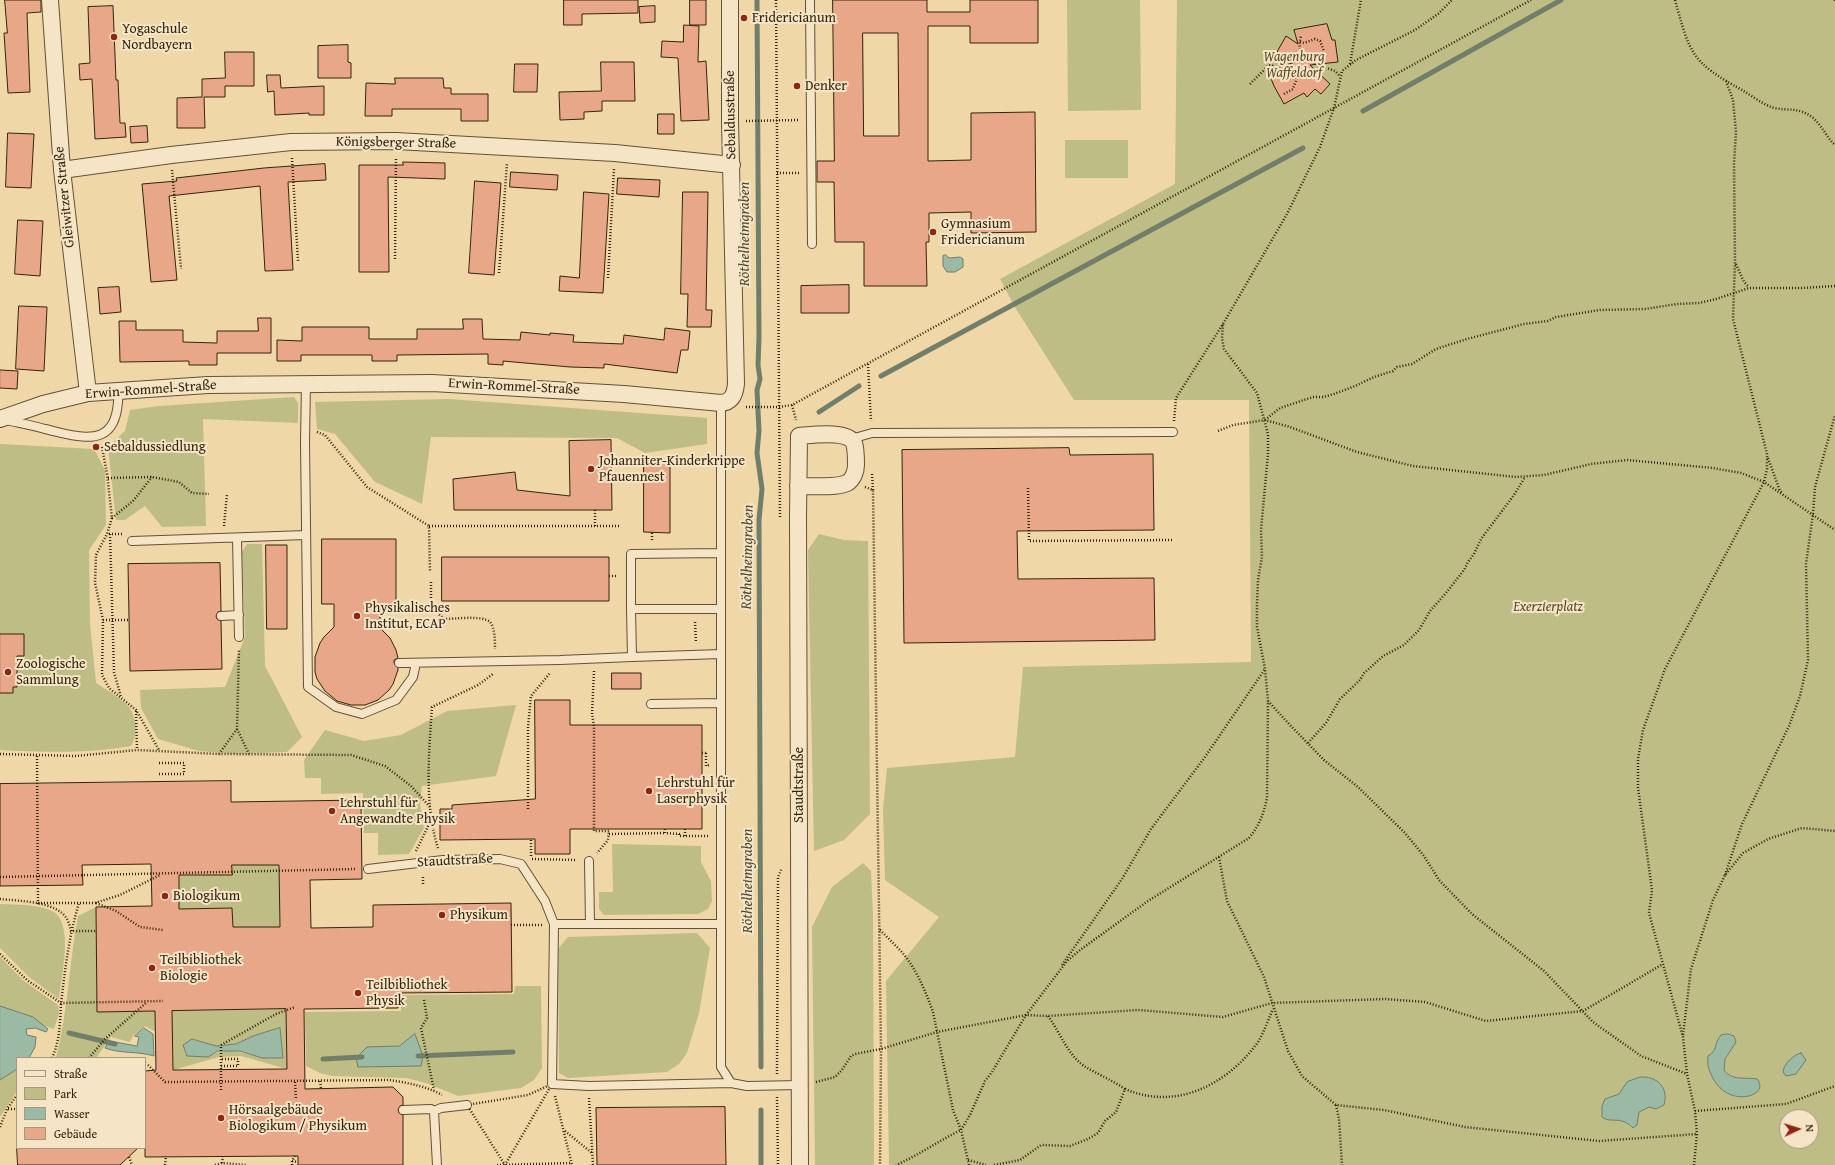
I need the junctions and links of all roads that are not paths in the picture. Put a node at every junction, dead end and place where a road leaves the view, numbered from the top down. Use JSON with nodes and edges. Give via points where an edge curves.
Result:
{"nodes":[{"id":1,"x":50,"y":0,"type":"edge"},
{"id":2,"x":730,"y":0,"type":"edge"},
{"id":3,"x":810,"y":0,"type":"edge"},
{"id":4,"x":732,"y":165,"type":"junction"},
{"id":5,"x":62,"y":170,"type":"junction"},
{"id":6,"x":812,"y":244,"type":"dead end"},
{"id":7,"x":306,"y":383,"type":"junction"},
{"id":8,"x":119,"y":390,"type":"junction"},
{"id":9,"x":88,"y":393,"type":"junction"},
{"id":10,"x":726,"y":400,"type":"junction"},
{"id":11,"x":1,"y":419,"type":"edge"},
{"id":12,"x":1173,"y":432,"type":"road end"},
{"id":13,"x":851,"y":439,"type":"junction"},
{"id":14,"x":798,"y":486,"type":"junction"},
{"id":15,"x":306,"y":535,"type":"junction"},
{"id":16,"x":237,"y":538,"type":"junction"},
{"id":17,"x":132,"y":541,"type":"dead end"},
{"id":18,"x":720,"y":553,"type":"junction"},
{"id":19,"x":631,"y":609,"type":"junction"},
{"id":20,"x":721,"y":609,"type":"junction"},
{"id":21,"x":221,"y":616,"type":"dead end"},
{"id":22,"x":239,"y":616,"type":"junction"},
{"id":23,"x":239,"y":637,"type":"road end"},
{"id":24,"x":721,"y":654,"type":"junction"},
{"id":25,"x":632,"y":656,"type":"junction"},
{"id":26,"x":399,"y":663,"type":"dead end"},
{"id":27,"x":416,"y":663,"type":"junction"},
{"id":28,"x":721,"y":702,"type":"junction"},
{"id":29,"x":651,"y":704,"type":"dead end"},
{"id":30,"x":590,"y":860,"type":"road end"},
{"id":31,"x":368,"y":869,"type":"road end"},
{"id":32,"x":554,"y":924,"type":"junction"},
{"id":33,"x":590,"y":924,"type":"junction"},
{"id":34,"x":721,"y":924,"type":"junction"},
{"id":35,"x":731,"y":1083,"type":"junction"},
{"id":36,"x":800,"y":1085,"type":"junction"},
{"id":37,"x":464,"y":1105,"type":"road end"},
{"id":38,"x":403,"y":1110,"type":"dead end"},
{"id":39,"x":434,"y":1111,"type":"junction"},
{"id":40,"x":436,"y":1165,"type":"edge"},
{"id":41,"x":800,"y":1165,"type":"edge"}],
"edges":[{"from":1,"to":5,"type":"street","name":"Gleiwitzer Straße"},
{"from":2,"to":4,"type":"street","name":"Sebaldusstraße"},
{"from":3,"to":6,"type":"lane"},
{"from":4,"to":5,"type":"street","name":"Königsberger Straße","via":[[616,152],[396,141],[291,142]]},
{"from":4,"to":10,"type":"street","name":"Sebaldusstraße","via":[[736,384]]},
{"from":5,"to":9,"type":"street","name":"Gleiwitzer Straße"},
{"from":7,"to":8,"type":"street","name":"Erwin-Rommel-Straße"},
{"from":7,"to":10,"type":"street","name":"Erwin-Rommel-Straße","via":[[479,385]]},
{"from":7,"to":15,"type":"lane"},
{"from":8,"to":9,"type":"street","name":"Erwin-Rommel-Straße"},
{"from":8,"to":11,"type":"lane","via":[[117,409],[111,426],[99,435],[65,435]]},
{"from":9,"to":11,"type":"street","name":"Erwin-Rommel-Straße","via":[[56,400]]},
{"from":10,"to":18,"type":"lane"},
{"from":12,"to":13,"type":"lane","via":[[872,434]]},
{"from":13,"to":14,"type":"street","via":[[855,449],[856,467],[850,481],[841,485]]},
{"from":13,"to":14,"type":"street","name":"Staudtstraße","via":[[842,435],[799,436]]},
{"from":14,"to":36,"type":"street","name":"Staudtstraße"},
{"from":15,"to":16,"type":"lane"},
{"from":15,"to":27,"type":"lane","via":[[308,687],[336,707],[362,714],[396,700],[413,677]]},
{"from":16,"to":17,"type":"lane"},
{"from":16,"to":22,"type":"lane"},
{"from":18,"to":19,"type":"lane","via":[[631,554]]},
{"from":18,"to":20,"type":"lane"},
{"from":19,"to":20,"type":"lane"},
{"from":19,"to":25,"type":"lane"},
{"from":20,"to":24,"type":"lane"},
{"from":21,"to":22,"type":"lane"},
{"from":22,"to":23,"type":"lane"},
{"from":24,"to":25,"type":"lane"},
{"from":24,"to":28,"type":"lane"},
{"from":25,"to":27,"type":"lane"},
{"from":26,"to":27,"type":"lane"},
{"from":28,"to":29,"type":"lane"},
{"from":28,"to":34,"type":"lane"},
{"from":30,"to":33,"type":"lane"},
{"from":31,"to":32,"type":"lane","name":"Staudtstraße","via":[[443,860],[500,859],[520,864],[545,901]]},
{"from":32,"to":33,"type":"lane"},
{"from":32,"to":35,"type":"lane","via":[[552,1084],[589,1086]]},
{"from":33,"to":34,"type":"lane"},
{"from":34,"to":35,"type":"lane","via":[[721,1067]]},
{"from":35,"to":36,"type":"lane","via":[[747,1086]]},
{"from":36,"to":41,"type":"street","name":"Staudtstraße"},
{"from":37,"to":39,"type":"lane"},
{"from":38,"to":39,"type":"lane"},
{"from":39,"to":40,"type":"lane"}]}
